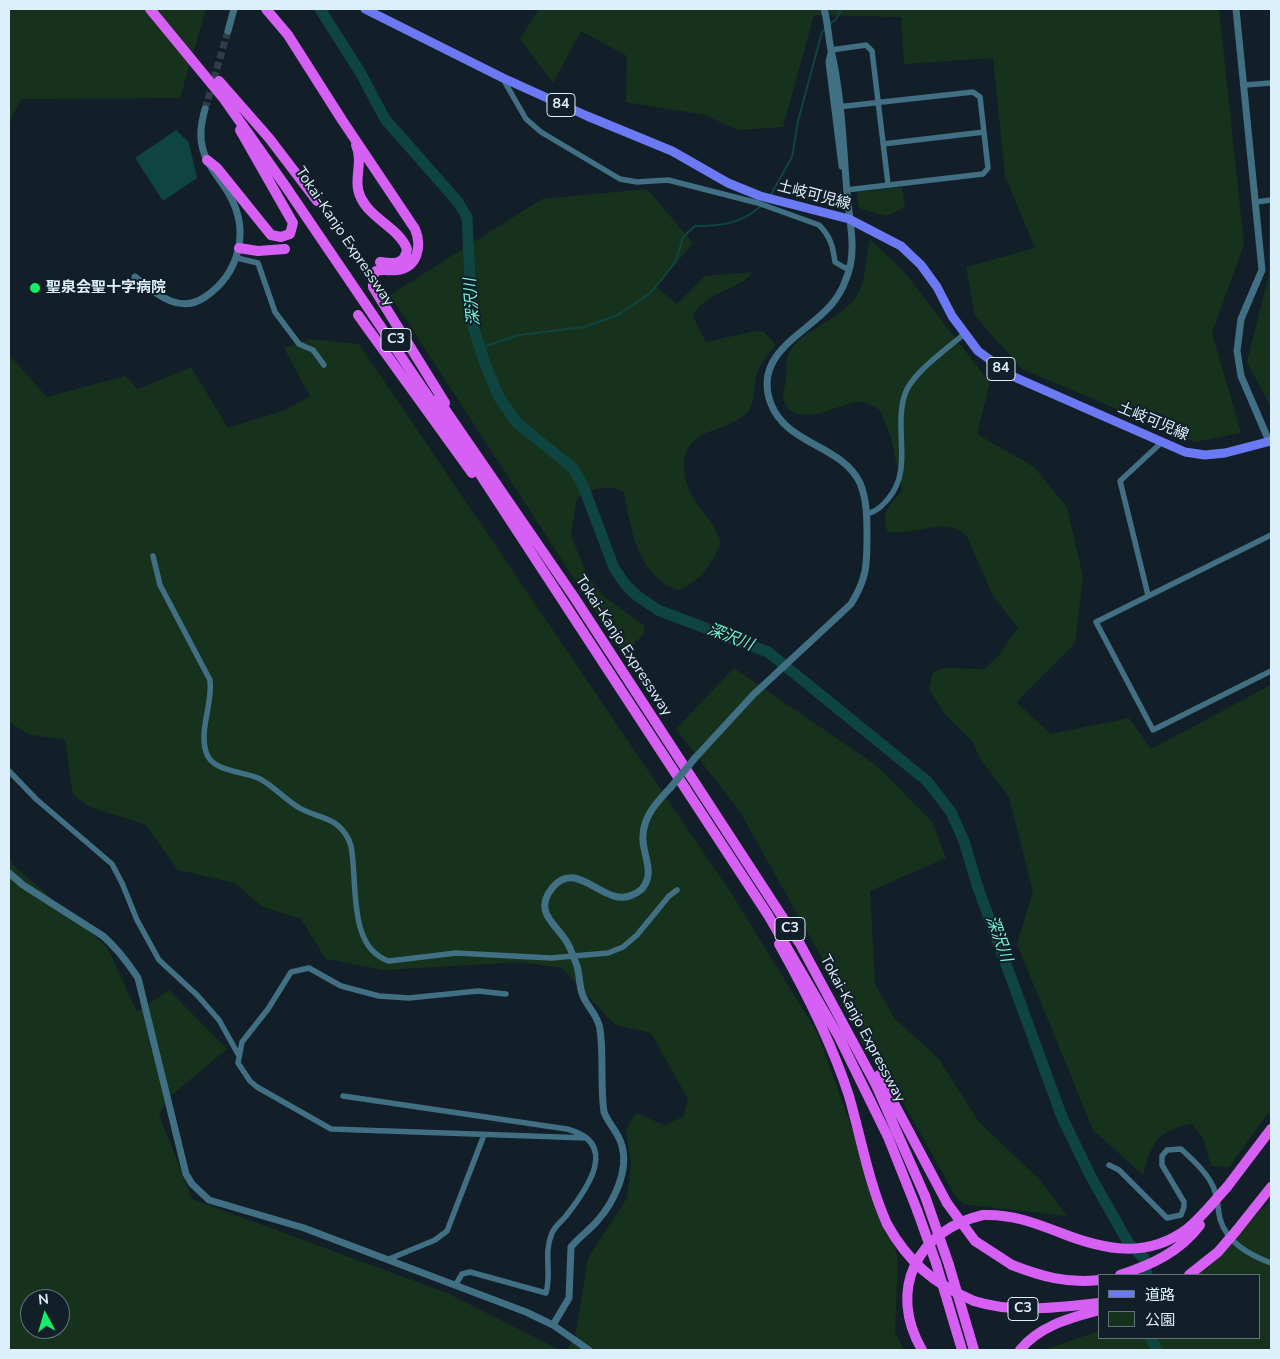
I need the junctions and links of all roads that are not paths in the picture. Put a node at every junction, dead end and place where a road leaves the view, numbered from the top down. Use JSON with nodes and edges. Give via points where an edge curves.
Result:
{"nodes":[{"id":1,"x":150,"y":9,"type":"edge"},
{"id":2,"x":156,"y":9,"type":"edge"},
{"id":3,"x":234,"y":9,"type":"edge"},
{"id":4,"x":266,"y":9,"type":"edge"},
{"id":5,"x":365,"y":9,"type":"edge"},
{"id":6,"x":824,"y":9,"type":"edge"},
{"id":7,"x":1236,"y":9,"type":"edge"},
{"id":8,"x":228,"y":31,"type":"tunnel mouth"},
{"id":9,"x":175,"y":36,"type":"junction"},
{"id":10,"x":831,"y":50,"type":"junction"},
{"id":11,"x":503,"y":78,"type":"junction"},
{"id":12,"x":1271,"y":82,"type":"edge"},
{"id":13,"x":1244,"y":85,"type":"junction"},
{"id":14,"x":877,"y":103,"type":"junction"},
{"id":15,"x":837,"y":107,"type":"junction"},
{"id":16,"x":205,"y":109,"type":"tunnel mouth"},
{"id":17,"x":342,"y":120,"type":"junction"},
{"id":18,"x":984,"y":132,"type":"junction"},
{"id":19,"x":883,"y":144,"type":"junction"},
{"id":20,"x":207,"y":160,"type":"junction"},
{"id":21,"x":888,"y":184,"type":"junction"},
{"id":22,"x":846,"y":190,"type":"junction"},
{"id":23,"x":759,"y":199,"type":"junction"},
{"id":24,"x":1271,"y":200,"type":"edge"},
{"id":25,"x":317,"y":201,"type":"dead end"},
{"id":26,"x":1256,"y":202,"type":"junction"},
{"id":27,"x":778,"y":205,"type":"junction"},
{"id":28,"x":849,"y":219,"type":"junction"},
{"id":29,"x":285,"y":249,"type":"dead end"},
{"id":30,"x":238,"y":253,"type":"junction"},
{"id":31,"x":380,"y":262,"type":"dead end"},
{"id":32,"x":850,"y":267,"type":"junction"},
{"id":33,"x":135,"y":277,"type":"dead end"},
{"id":34,"x":358,"y":315,"type":"dead end"},
{"id":35,"x":964,"y":334,"type":"junction"},
{"id":36,"x":324,"y":365,"type":"dead end"},
{"id":37,"x":462,"y":432,"type":"junction"},
{"id":38,"x":1270,"y":441,"type":"edge"},
{"id":39,"x":1162,"y":442,"type":"junction"},
{"id":40,"x":867,"y":514,"type":"junction"},
{"id":41,"x":1271,"y":535,"type":"edge"},
{"id":42,"x":527,"y":545,"type":"junction"},
{"id":43,"x":153,"y":556,"type":"dead end"},
{"id":44,"x":1148,"y":595,"type":"junction"},
{"id":45,"x":1271,"y":671,"type":"edge"},
{"id":46,"x":9,"y":771,"type":"edge"},
{"id":47,"x":726,"y":850,"type":"junction"},
{"id":48,"x":9,"y":873,"type":"edge"},
{"id":49,"x":677,"y":890,"type":"dead end"},
{"id":50,"x":573,"y":956,"type":"junction"},
{"id":51,"x":506,"y":994,"type":"dead end"},
{"id":52,"x":831,"y":998,"type":"junction"},
{"id":53,"x":238,"y":1054,"type":"junction"},
{"id":54,"x":343,"y":1096,"type":"dead end"},
{"id":55,"x":1271,"y":1129,"type":"edge"},
{"id":56,"x":484,"y":1135,"type":"junction"},
{"id":57,"x":587,"y":1138,"type":"junction"},
{"id":58,"x":1109,"y":1165,"type":"dead end"},
{"id":59,"x":1227,"y":1187,"type":"junction"},
{"id":60,"x":1271,"y":1187,"type":"edge"},
{"id":61,"x":390,"y":1258,"type":"junction"},
{"id":62,"x":1271,"y":1263,"type":"edge"},
{"id":63,"x":1123,"y":1274,"type":"edge"},
{"id":64,"x":1190,"y":1274,"type":"edge"},
{"id":65,"x":1098,"y":1280,"type":"edge"},
{"id":66,"x":456,"y":1284,"type":"junction"},
{"id":67,"x":1098,"y":1303,"type":"edge"},
{"id":68,"x":1098,"y":1310,"type":"edge"},
{"id":69,"x":1074,"y":1311,"type":"junction"},
{"id":70,"x":553,"y":1325,"type":"junction"},
{"id":71,"x":589,"y":1350,"type":"edge"},
{"id":72,"x":922,"y":1350,"type":"edge"},
{"id":73,"x":962,"y":1350,"type":"edge"},
{"id":74,"x":974,"y":1350,"type":"edge"},
{"id":75,"x":1020,"y":1350,"type":"edge"}],
"edges":[{"from":1,"to":9,"type":"highway","name":"Tokai-Kanjo Expressway","number":"C3"},
{"from":2,"to":9,"type":"highway","name":"Tokai-Kanjo Expressway","number":"C3"},
{"from":3,"to":8,"type":"street"},
{"from":4,"to":17,"type":"highway","via":[[288,34]]},
{"from":5,"to":11,"type":"main road","name":"土岐可児線","number":"84"},
{"from":6,"to":10,"type":"street"},
{"from":7,"to":13,"type":"street"},
{"from":9,"to":20,"type":"highway","via":[[236,124],[293,223],[290,234],[282,237],[271,235]]},
{"from":9,"to":25,"type":"highway","via":[[268,138]]},
{"from":9,"to":37,"type":"highway","name":"Tokai-Kanjo Expressway","number":"C3","via":[[199,60],[274,160]]},
{"from":9,"to":42,"type":"highway","name":"Tokai-Kanjo Expressway","number":"C3","via":[[261,150]]},
{"from":10,"to":14,"type":"street","via":[[866,45],[872,51]]},
{"from":10,"to":15,"type":"street","via":[[835,62]]},
{"from":11,"to":23,"type":"main road","name":"土岐可児線","number":"84","via":[[672,152]]},
{"from":11,"to":23,"type":"street","via":[[526,118],[540,132],[620,180],[668,180]]},
{"from":12,"to":13,"type":"street"},
{"from":13,"to":26,"type":"street"},
{"from":14,"to":15,"type":"street"},
{"from":14,"to":18,"type":"street","via":[[973,92],[980,97]]},
{"from":14,"to":19,"type":"street"},
{"from":15,"to":22,"type":"street"},
{"from":16,"to":20,"type":"street","via":[[200,129]]},
{"from":17,"to":31,"type":"highway","via":[[359,154],[359,195],[372,212],[402,239],[407,249],[404,260],[399,263]]},
{"from":17,"to":37,"type":"highway","via":[[407,214],[419,241],[418,254],[411,263],[397,270],[376,272],[373,287],[400,326]]},
{"from":18,"to":19,"type":"street"},
{"from":18,"to":21,"type":"street","via":[[988,168],[983,174]]},
{"from":19,"to":21,"type":"street"},
{"from":20,"to":30,"type":"street","via":[[236,210],[240,228]]},
{"from":21,"to":22,"type":"street"},
{"from":22,"to":28,"type":"street"},
{"from":23,"to":27,"type":"main road","name":"土岐可児線","number":"84"},
{"from":24,"to":26,"type":"street"},
{"from":26,"to":38,"type":"street","via":[[1262,270],[1241,318],[1237,351],[1241,376]]},
{"from":27,"to":28,"type":"main road","name":"土岐可児線","number":"84"},
{"from":27,"to":32,"type":"street","via":[[796,219],[819,225],[830,240],[835,262],[845,268]]},
{"from":28,"to":32,"type":"street"},
{"from":28,"to":35,"type":"main road","name":"土岐可児線","number":"84","via":[[901,246],[921,265]]},
{"from":29,"to":30,"type":"highway"},
{"from":30,"to":33,"type":"street","via":[[219,285],[202,299],[192,302],[169,301]]},
{"from":30,"to":36,"type":"street","via":[[258,263],[275,312],[300,344],[313,350]]},
{"from":32,"to":40,"type":"street","via":[[831,305],[793,337],[774,359],[768,388],[771,404],[789,429],[850,469],[859,482]]},
{"from":34,"to":42,"type":"highway"},
{"from":35,"to":39,"type":"main road","name":"土岐可児線","number":"84","via":[[978,352],[1012,376]]},
{"from":35,"to":40,"type":"street","via":[[920,373],[905,393],[902,468],[897,487],[877,511]]},
{"from":37,"to":52,"type":"highway","name":"Tokai-Kanjo Expressway","number":"C3","via":[[705,796]]},
{"from":38,"to":39,"type":"main road","name":"土岐可児線","number":"84","via":[[1205,455],[1185,452]]},
{"from":39,"to":44,"type":"street","via":[[1120,481]]},
{"from":40,"to":50,"type":"street","bridge":true,"via":[[865,578],[850,604],[753,695],[651,810],[644,825],[643,846],[648,866],[644,887],[629,897],[618,898],[583,880],[567,878],[556,883],[549,892],[545,903],[546,915]]},
{"from":41,"to":44,"type":"street"},
{"from":42,"to":47,"type":"highway","name":"Tokai-Kanjo Expressway","number":"C3"},
{"from":43,"to":50,"type":"street","via":[[160,586],[210,680],[212,693],[204,729],[210,760],[228,770],[258,778],[299,808],[340,828],[351,847],[356,900],[364,942],[370,949],[389,961],[456,953],[514,954],[536,958]]},
{"from":44,"to":45,"type":"street","via":[[1096,622],[1153,730]]},
{"from":46,"to":53,"type":"street","via":[[36,800],[112,864],[159,960],[219,1020]]},
{"from":47,"to":69,"type":"highway","number":"C3","bridge":true,"via":[[802,986],[839,1068],[872,1183],[887,1224],[906,1254],[948,1290],[974,1301],[1025,1309]]},
{"from":47,"to":73,"type":"highway","name":"Tokai-Kanjo Expressway","number":"C3","bridge":true,"via":[[799,964],[885,1130],[936,1263]]},
{"from":48,"to":61,"type":"street","via":[[23,886],[103,936],[114,945],[138,978],[181,1158],[186,1174],[199,1191],[209,1200],[226,1206],[304,1228]]},
{"from":49,"to":50,"type":"street","via":[[623,947],[608,953]]},
{"from":50,"to":70,"type":"street","via":[[582,995],[598,1021],[604,1112],[619,1135],[625,1162],[607,1210],[571,1247],[569,1298]]},
{"from":51,"to":53,"type":"street","via":[[478,991],[409,998],[379,996],[341,986],[309,968],[297,969],[291,972],[242,1042]]},
{"from":52,"to":65,"type":"highway","bridge":true,"via":[[865,1051],[947,1203],[975,1241],[1012,1265],[1032,1273],[1066,1281]]},
{"from":52,"to":74,"type":"highway","name":"Tokai-Kanjo Expressway","number":"C3","bridge":true,"via":[[890,1114],[925,1196]]},
{"from":53,"to":56,"type":"street","via":[[238,1063],[257,1087],[331,1129]]},
{"from":54,"to":57,"type":"street","via":[[567,1129]]},
{"from":55,"to":59,"type":"highway"},
{"from":56,"to":57,"type":"street"},
{"from":56,"to":61,"type":"street","via":[[447,1231],[435,1240]]},
{"from":57,"to":66,"type":"street","via":[[596,1151],[596,1168],[565,1218],[552,1232],[547,1249],[550,1281],[546,1293],[470,1272],[462,1274]]},
{"from":58,"to":62,"type":"street","via":[[1119,1170],[1167,1218],[1181,1215],[1184,1202],[1162,1165],[1162,1156],[1167,1150],[1181,1149],[1213,1186],[1225,1230],[1245,1252]]},
{"from":59,"to":63,"type":"highway","bridge":true,"via":[[1198,1228],[1183,1242],[1156,1263]]},
{"from":59,"to":72,"type":"highway","bridge":true,"via":[[1183,1232],[1162,1243],[1134,1250],[1097,1246],[1012,1216],[983,1215],[954,1224],[934,1238],[918,1259],[908,1284],[911,1327]]},
{"from":60,"to":64,"type":"highway","bridge":true,"via":[[1218,1252]]},
{"from":61,"to":66,"type":"street"},
{"from":66,"to":70,"type":"street"},
{"from":67,"to":69,"type":"highway","number":"C3"},
{"from":68,"to":69,"type":"highway","number":"C3"},
{"from":69,"to":75,"type":"highway","number":"C3","via":[[1032,1337]]},
{"from":70,"to":71,"type":"street"}]}
